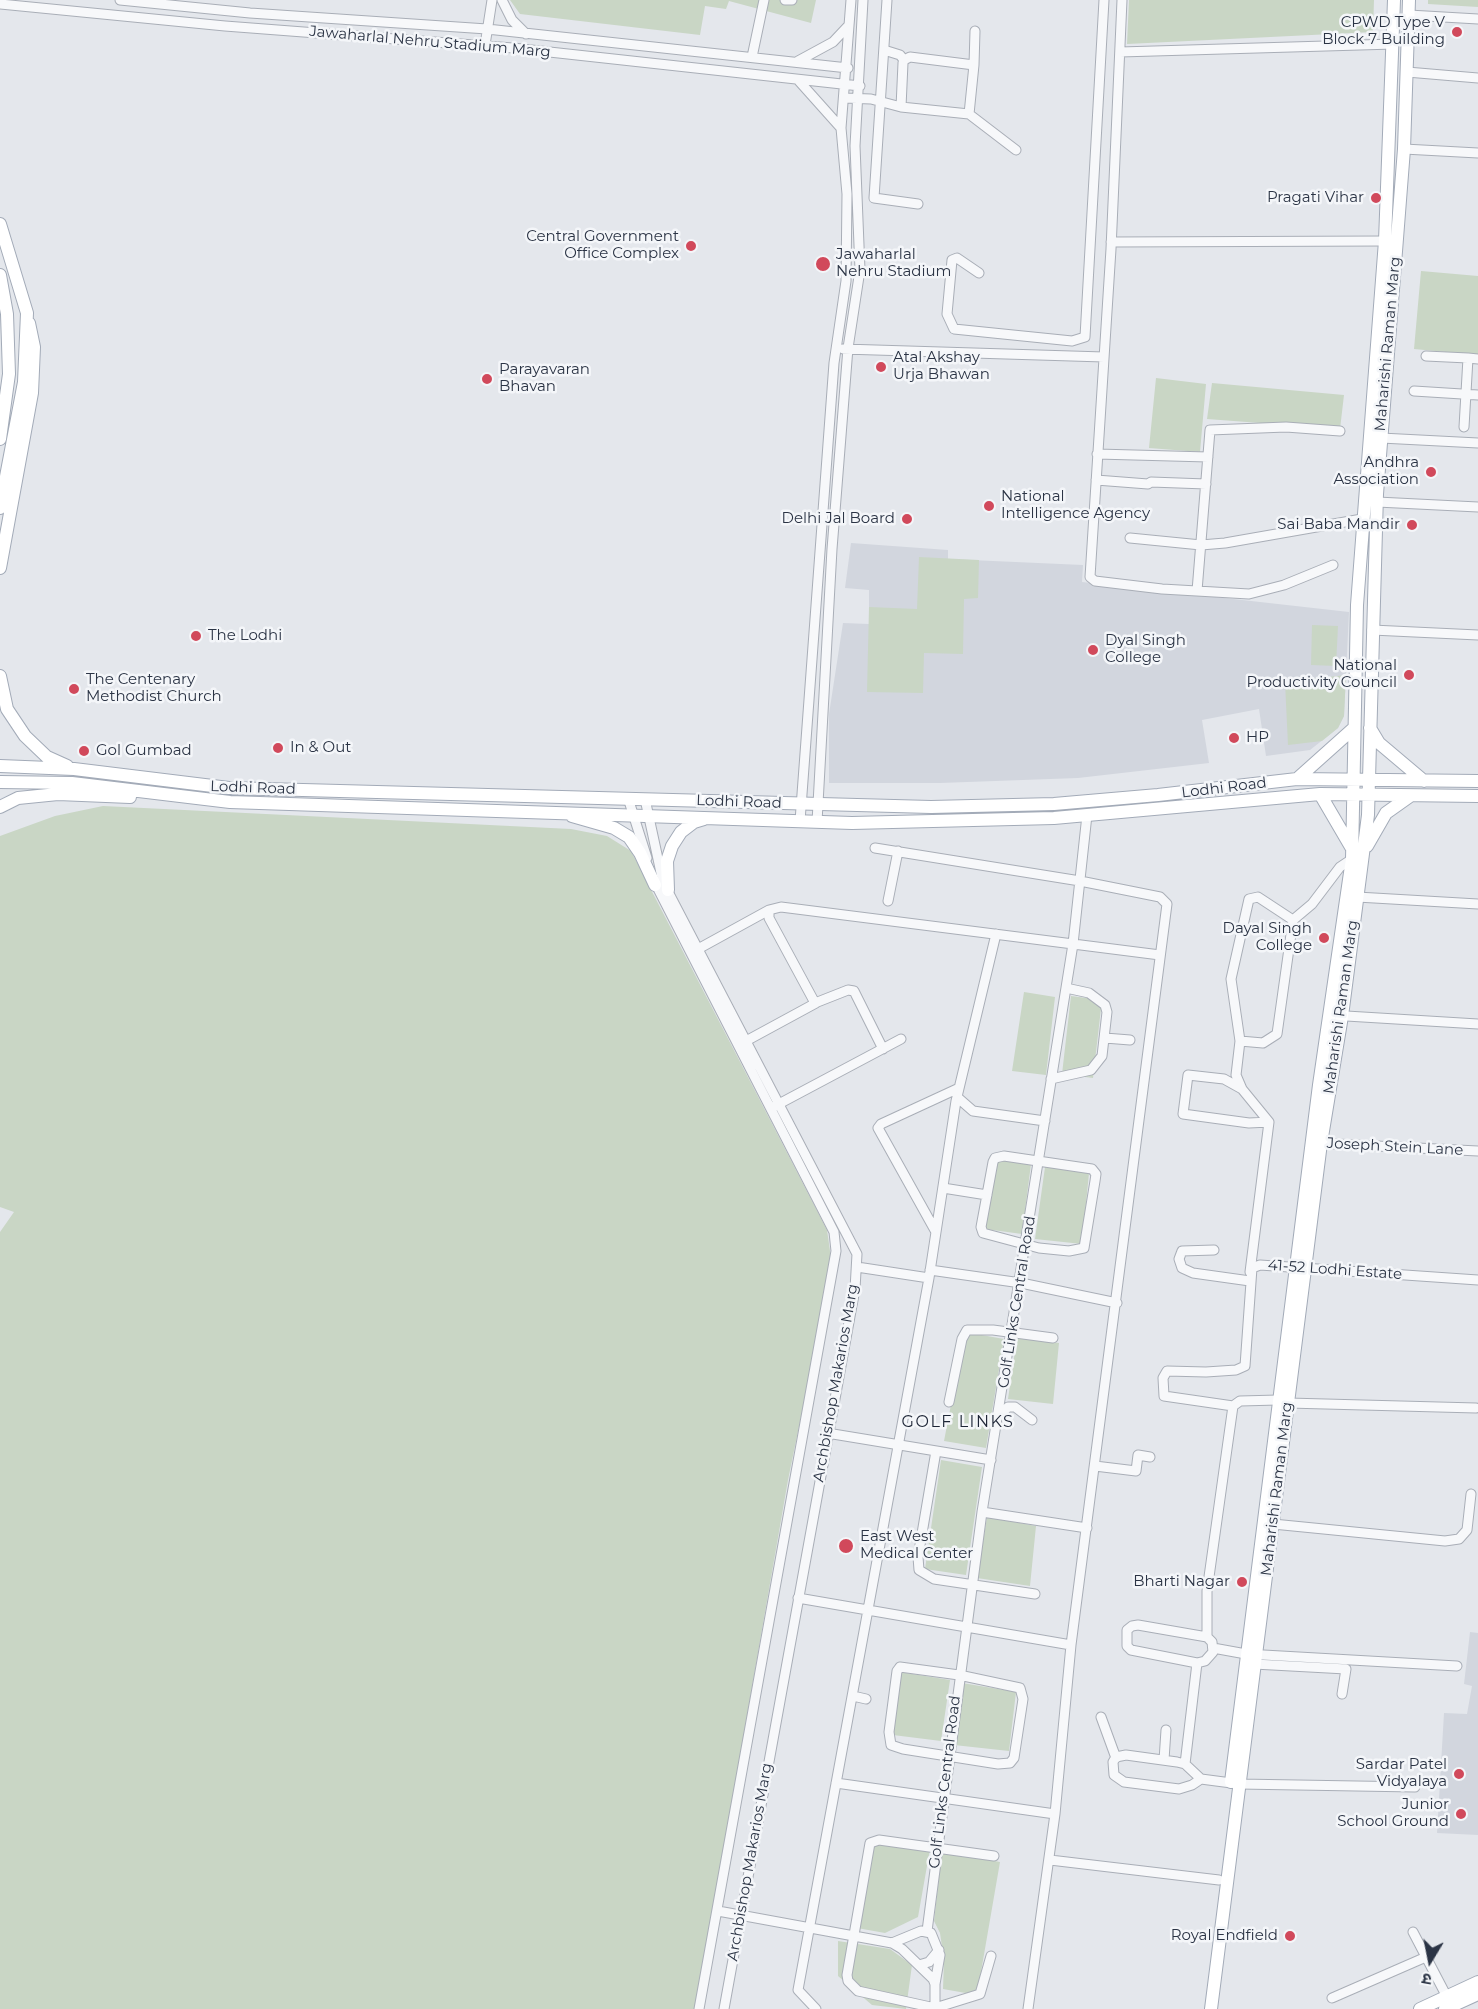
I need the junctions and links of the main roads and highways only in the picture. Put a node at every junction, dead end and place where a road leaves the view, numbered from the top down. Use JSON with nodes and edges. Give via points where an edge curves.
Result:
{"nodes":[{"id":1,"x":1394,"y":0,"type":"edge"},
{"id":2,"x":1408,"y":0,"type":"edge"},
{"id":3,"x":0,"y":224,"type":"edge"},
{"id":4,"x":1,"y":286,"type":"edge"},
{"id":5,"x":27,"y":313,"type":"junction"},
{"id":6,"x":0,"y":439,"type":"edge"},
{"id":7,"x":0,"y":508,"type":"edge"},
{"id":8,"x":0,"y":568,"type":"edge"},
{"id":9,"x":0,"y":676,"type":"edge"},
{"id":10,"x":1369,"y":727,"type":"junction"},
{"id":11,"x":1354,"y":728,"type":"junction"},
{"id":12,"x":0,"y":766,"type":"edge"},
{"id":13,"x":74,"y":769,"type":"junction"},
{"id":14,"x":1297,"y":779,"type":"junction"},
{"id":15,"x":1353,"y":780,"type":"junction"},
{"id":16,"x":1369,"y":781,"type":"junction"},
{"id":17,"x":1424,"y":781,"type":"junction"},
{"id":18,"x":1478,"y":781,"type":"edge"},
{"id":19,"x":0,"y":782,"type":"edge"},
{"id":20,"x":1320,"y":794,"type":"junction"},
{"id":21,"x":1353,"y":795,"type":"junction"},
{"id":22,"x":1369,"y":795,"type":"junction"},
{"id":23,"x":171,"y":796,"type":"junction"},
{"id":24,"x":1410,"y":796,"type":"junction"},
{"id":25,"x":1478,"y":796,"type":"edge"},
{"id":26,"x":0,"y":807,"type":"edge"},
{"id":27,"x":556,"y":811,"type":"junction"},
{"id":28,"x":714,"y":817,"type":"junction"},
{"id":29,"x":1356,"y":853,"type":"junction"},
{"id":30,"x":655,"y":885,"type":"road end"},
{"id":31,"x":668,"y":890,"type":"road end"},
{"id":32,"x":1336,"y":1016,"type":"junction"},
{"id":33,"x":1283,"y":1402,"type":"junction"},
{"id":34,"x":1252,"y":1657,"type":"junction"},
{"id":35,"x":1235,"y":1783,"type":"junction"},
{"id":36,"x":1478,"y":1982,"type":"edge"},
{"id":37,"x":1478,"y":1994,"type":"edge"},
{"id":38,"x":1446,"y":2003,"type":"edge"},
{"id":39,"x":1203,"y":2009,"type":"edge"},
{"id":40,"x":1211,"y":2009,"type":"edge"},
{"id":41,"x":1420,"y":2009,"type":"edge"}],
"edges":[{"from":1,"to":11,"type":"main road","name":"Maharishi Raman Marg","via":[[1385,241],[1362,519]]},
{"from":2,"to":10,"type":"main road","name":"Maharishi Raman Marg","via":[[1404,149],[1377,502]]},
{"from":3,"to":5,"type":"main road"},
{"from":4,"to":6,"type":"main road","via":[[7,314],[9,374]]},
{"from":5,"to":7,"type":"main road","via":[[24,382]]},
{"from":5,"to":8,"type":"main road","via":[[34,347],[30,410]]},
{"from":9,"to":13,"type":"main road","via":[[7,709],[25,736],[47,757]]},
{"from":10,"to":16,"type":"main road","name":"Maharishi Raman Marg"},
{"from":10,"to":17,"type":"main road","via":[[1379,743]]},
{"from":11,"to":14,"type":"main road"},
{"from":11,"to":15,"type":"main road","name":"Maharishi Raman Marg"},
{"from":12,"to":13,"type":"main road","name":"Lodhi Road"},
{"from":13,"to":14,"type":"main road","name":"Lodhi Road","via":[[229,788],[931,807],[1054,804]]},
{"from":14,"to":15,"type":"main road","name":"Lodhi Road"},
{"from":15,"to":16,"type":"main road","name":"Lodhi Road"},
{"from":15,"to":21,"type":"main road","name":"Maharishi Raman Marg"},
{"from":16,"to":17,"type":"main road","name":"Lodhi Road"},
{"from":16,"to":22,"type":"main road","name":"Maharishi Raman Marg"},
{"from":17,"to":18,"type":"main road","name":"Lodhi Road"},
{"from":19,"to":23,"type":"main road","name":"Lodhi Road","via":[[72,783]]},
{"from":20,"to":21,"type":"main road","name":"Lodhi Road"},
{"from":20,"to":28,"type":"main road","name":"Lodhi Road","via":[[1087,815],[928,823]]},
{"from":20,"to":29,"type":"main road"},
{"from":21,"to":22,"type":"main road","name":"Lodhi Road"},
{"from":21,"to":29,"type":"main road","name":"Maharishi Raman Marg"},
{"from":22,"to":24,"type":"main road","name":"Lodhi Road"},
{"from":22,"to":29,"type":"main road","name":"Maharishi Raman Marg"},
{"from":23,"to":26,"type":"main road","via":[[105,798],[58,794],[18,798]]},
{"from":23,"to":27,"type":"main road","name":"Lodhi Road","via":[[230,802]]},
{"from":24,"to":25,"type":"main road","name":"Lodhi Road"},
{"from":24,"to":29,"type":"main road","via":[[1386,813]]},
{"from":27,"to":28,"type":"main road","name":"Lodhi Road"},
{"from":27,"to":30,"type":"main road","via":[[614,828],[628,837]]},
{"from":28,"to":31,"type":"main road","via":[[694,822],[672,846],[667,861]]},
{"from":29,"to":32,"type":"main road","name":"Maharishi Raman Marg"},
{"from":29,"to":32,"type":"main road","name":"Maharishi Raman Marg","via":[[1357,897]]},
{"from":32,"to":33,"type":"main road","name":"Maharishi Raman Marg"},
{"from":33,"to":34,"type":"main road","name":"Maharishi Raman Marg"},
{"from":33,"to":34,"type":"main road","name":"Maharishi Raman Marg","via":[[1273,1524]]},
{"from":34,"to":35,"type":"main road","name":"Maharishi Raman Marg"},
{"from":35,"to":39,"type":"main road","name":"Maharishi Raman Marg"},
{"from":35,"to":40,"type":"main road","name":"Maharishi Raman Marg"},
{"from":36,"to":38,"type":"main road"},
{"from":37,"to":38,"type":"main road"},
{"from":38,"to":41,"type":"main road"}]}
